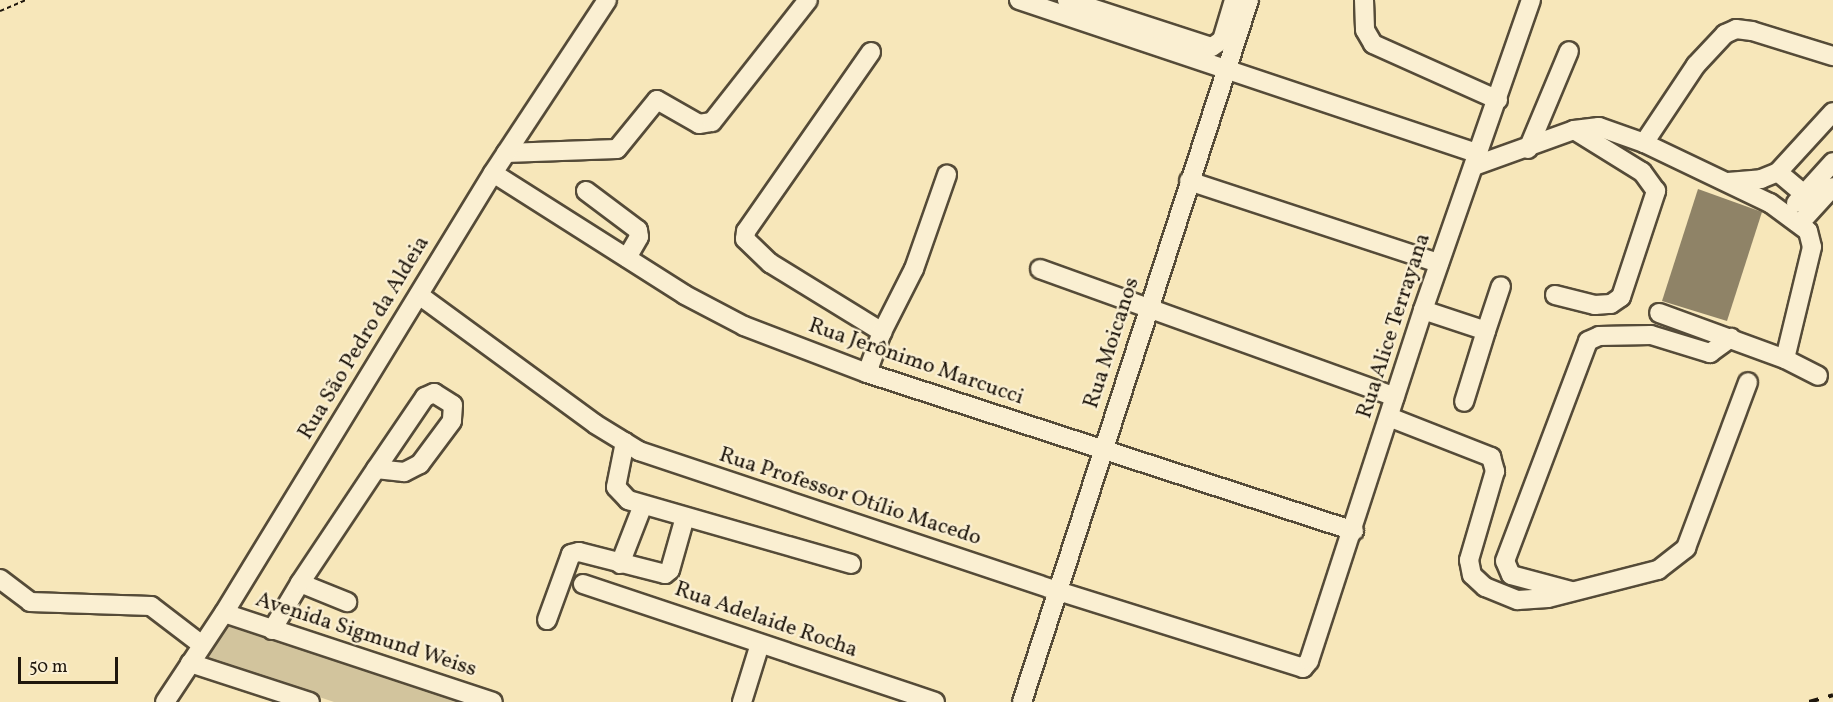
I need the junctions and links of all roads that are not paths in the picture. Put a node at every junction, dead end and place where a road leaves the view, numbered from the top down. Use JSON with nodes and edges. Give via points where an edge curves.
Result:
{"nodes":[{"id":1,"x":607,"y":0,"type":"edge"},
{"id":2,"x":808,"y":0,"type":"edge"},
{"id":3,"x":1019,"y":0,"type":"edge"},
{"id":4,"x":1067,"y":0,"type":"edge"},
{"id":5,"x":1234,"y":0,"type":"edge"},
{"id":6,"x":1249,"y":0,"type":"edge"},
{"id":7,"x":1364,"y":0,"type":"edge"},
{"id":8,"x":1531,"y":0,"type":"edge"},
{"id":9,"x":1569,"y":51,"type":"dead end"},
{"id":10,"x":871,"y":52,"type":"dead end"},
{"id":11,"x":1833,"y":56,"type":"edge"},
{"id":12,"x":1226,"y":72,"type":"junction"},
{"id":13,"x":1498,"y":100,"type":"junction"},
{"id":14,"x":1833,"y":112,"type":"edge"},
{"id":15,"x":1574,"y":130,"type":"junction"},
{"id":16,"x":1644,"y":142,"type":"junction"},
{"id":17,"x":1528,"y":149,"type":"junction"},
{"id":18,"x":506,"y":153,"type":"junction"},
{"id":19,"x":1477,"y":160,"type":"junction"},
{"id":20,"x":1833,"y":162,"type":"edge"},
{"id":21,"x":493,"y":172,"type":"junction"},
{"id":22,"x":1778,"y":172,"type":"junction"},
{"id":23,"x":947,"y":176,"type":"dead end"},
{"id":24,"x":1189,"y":181,"type":"junction"},
{"id":25,"x":1726,"y":182,"type":"junction"},
{"id":26,"x":1833,"y":187,"type":"edge"},
{"id":27,"x":586,"y":191,"type":"dead end"},
{"id":28,"x":1804,"y":194,"type":"junction"},
{"id":29,"x":1794,"y":218,"type":"junction"},
{"id":30,"x":627,"y":258,"type":"junction"},
{"id":31,"x":1438,"y":263,"type":"junction"},
{"id":32,"x":1040,"y":269,"type":"dead end"},
{"id":33,"x":1501,"y":286,"type":"dead end"},
{"id":34,"x":419,"y":295,"type":"junction"},
{"id":35,"x":1555,"y":295,"type":"dead end"},
{"id":36,"x":1148,"y":310,"type":"junction"},
{"id":37,"x":1423,"y":310,"type":"junction"},
{"id":38,"x":1659,"y":314,"type":"dead end"},
{"id":39,"x":1486,"y":331,"type":"junction"},
{"id":40,"x":882,"y":332,"type":"junction"},
{"id":41,"x":1731,"y":338,"type":"junction"},
{"id":42,"x":1785,"y":359,"type":"junction"},
{"id":43,"x":867,"y":373,"type":"junction"},
{"id":44,"x":1818,"y":376,"type":"dead end"},
{"id":45,"x":1748,"y":382,"type":"dead end"},
{"id":46,"x":1395,"y":397,"type":"junction"},
{"id":47,"x":1464,"y":402,"type":"dead end"},
{"id":48,"x":1389,"y":417,"type":"junction"},
{"id":49,"x":625,"y":442,"type":"junction"},
{"id":50,"x":1102,"y":451,"type":"junction"},
{"id":51,"x":376,"y":469,"type":"junction"},
{"id":52,"x":643,"y":505,"type":"junction"},
{"id":53,"x":685,"y":517,"type":"junction"},
{"id":54,"x":1354,"y":531,"type":"junction"},
{"id":55,"x":620,"y":564,"type":"junction"},
{"id":56,"x":851,"y":564,"type":"dead end"},
{"id":57,"x":0,"y":579,"type":"edge"},
{"id":58,"x":300,"y":583,"type":"junction"},
{"id":59,"x":583,"y":584,"type":"dead end"},
{"id":60,"x":1058,"y":591,"type":"junction"},
{"id":61,"x":1571,"y":591,"type":"junction"},
{"id":62,"x":347,"y":602,"type":"dead end"},
{"id":63,"x":224,"y":613,"type":"junction"},
{"id":64,"x":547,"y":620,"type":"dead end"},
{"id":65,"x":272,"y":630,"type":"junction"},
{"id":66,"x":760,"y":644,"type":"junction"},
{"id":67,"x":202,"y":645,"type":"junction"},
{"id":68,"x":190,"y":663,"type":"junction"},
{"id":69,"x":1303,"y":668,"type":"joint"},
{"id":70,"x":165,"y":702,"type":"edge"},
{"id":71,"x":310,"y":702,"type":"edge"},
{"id":72,"x":493,"y":702,"type":"edge"},
{"id":73,"x":742,"y":702,"type":"edge"},
{"id":74,"x":934,"y":702,"type":"edge"},
{"id":75,"x":1022,"y":702,"type":"edge"}],
"edges":[{"from":1,"to":18,"type":"street","name":"Rua São Pedro da Aldeia"},
{"from":2,"to":18,"type":"street","via":[[712,122],[699,124],[657,100],[617,149]]},
{"from":3,"to":12,"type":"street"},
{"from":4,"to":5,"type":"street","via":[[1212,47],[1222,40]]},
{"from":6,"to":12,"type":"street","name":"Rua Moicanos"},
{"from":7,"to":13,"type":"street","via":[[1365,30],[1373,44]]},
{"from":8,"to":13,"type":"street","name":"Rua Alice Terrayana"},
{"from":9,"to":17,"type":"street"},
{"from":10,"to":40,"type":"street","via":[[746,231],[745,239],[770,263]]},
{"from":11,"to":16,"type":"street","via":[[1752,31],[1725,34],[1696,65]]},
{"from":12,"to":19,"type":"street"},
{"from":12,"to":24,"type":"street","name":"Rua Moicanos"},
{"from":13,"to":19,"type":"street","name":"Rua Alice Terrayana"},
{"from":14,"to":22,"type":"street"},
{"from":15,"to":16,"type":"street","via":[[1599,127]]},
{"from":15,"to":17,"type":"street"},
{"from":15,"to":35,"type":"street","via":[[1642,172],[1656,191],[1621,297],[1611,304],[1595,305]]},
{"from":16,"to":25,"type":"street"},
{"from":17,"to":19,"type":"street"},
{"from":18,"to":21,"type":"street","name":"Rua São Pedro da Aldeia"},
{"from":19,"to":31,"type":"street","name":"Rua Alice Terrayana"},
{"from":20,"to":28,"type":"street"},
{"from":21,"to":30,"type":"street","name":"Rua Jerônimo Marcucci"},
{"from":21,"to":34,"type":"street","name":"Rua São Pedro da Aldeia"},
{"from":22,"to":25,"type":"street","via":[[1761,179]]},
{"from":22,"to":28,"type":"street"},
{"from":23,"to":40,"type":"street","via":[[914,269]]},
{"from":24,"to":31,"type":"street"},
{"from":24,"to":36,"type":"street","name":"Rua Moicanos"},
{"from":25,"to":29,"type":"street"},
{"from":26,"to":29,"type":"street"},
{"from":27,"to":30,"type":"street","via":[[638,230],[639,237]]},
{"from":28,"to":29,"type":"street"},
{"from":29,"to":42,"type":"street","via":[[1808,231],[1812,247]]},
{"from":30,"to":43,"type":"street","name":"Rua Jerônimo Marcucci","via":[[744,326]]},
{"from":31,"to":37,"type":"street","name":"Rua Alice Terrayana"},
{"from":32,"to":36,"type":"street"},
{"from":33,"to":39,"type":"street"},
{"from":34,"to":49,"type":"street","name":"Rua Professor Otílio Macedo"},
{"from":34,"to":63,"type":"street","name":"Rua São Pedro da Aldeia"},
{"from":36,"to":46,"type":"street"},
{"from":36,"to":50,"type":"street","name":"Rua Moicanos"},
{"from":37,"to":39,"type":"street"},
{"from":37,"to":46,"type":"street","name":"Rua Alice Terrayana"},
{"from":38,"to":41,"type":"street"},
{"from":39,"to":47,"type":"street"},
{"from":40,"to":43,"type":"street"},
{"from":41,"to":42,"type":"street"},
{"from":41,"to":61,"type":"street","via":[[1710,353],[1651,335],[1599,336],[1588,341],[1505,561],[1511,574]]},
{"from":42,"to":44,"type":"street"},
{"from":43,"to":50,"type":"street","name":"Rua Jerônimo Marcucci"},
{"from":45,"to":61,"type":"street","via":[[1686,548],[1658,570]]},
{"from":46,"to":48,"type":"street","name":"Rua Alice Terrayana"},
{"from":48,"to":54,"type":"street","name":"Rua Alice Terrayana"},
{"from":48,"to":61,"type":"street","via":[[1491,457],[1496,463],[1469,560],[1472,575],[1485,587],[1518,600],[1548,598]]},
{"from":49,"to":52,"type":"street","via":[[616,487],[628,500]]},
{"from":49,"to":60,"type":"street","name":"Rua Professor Otílio Macedo","via":[[651,455]]},
{"from":50,"to":54,"type":"street","name":"Rua Jerônimo Marcucci"},
{"from":50,"to":60,"type":"street","name":"Rua Moicanos"},
{"from":51,"to":51,"type":"street","via":[[425,397],[434,393],[453,405],[452,421],[420,465],[404,472]]},
{"from":51,"to":58,"type":"street"},
{"from":52,"to":53,"type":"street"},
{"from":52,"to":55,"type":"street"},
{"from":53,"to":55,"type":"street","via":[[670,570],[655,574]]},
{"from":53,"to":56,"type":"street"},
{"from":54,"to":69,"type":"street","name":"Rua Alice Terrayana","via":[[1310,661]]},
{"from":55,"to":64,"type":"street","via":[[579,552],[572,554]]},
{"from":57,"to":67,"type":"street","via":[[30,602],[151,606]]},
{"from":58,"to":62,"type":"street"},
{"from":58,"to":65,"type":"street"},
{"from":59,"to":66,"type":"street","name":"Rua Adelaide Rocha"},
{"from":60,"to":69,"type":"street","name":"Rua Professor Otílio Macedo"},
{"from":60,"to":75,"type":"street","name":"Rua Moicanos"},
{"from":63,"to":65,"type":"street","name":"Avenida Sigmund Weiss"},
{"from":63,"to":67,"type":"street","name":"Rua São Pedro da Aldeia"},
{"from":65,"to":72,"type":"street","name":"Avenida Sigmund Weiss"},
{"from":66,"to":73,"type":"street"},
{"from":66,"to":74,"type":"street","name":"Rua Adelaide Rocha"},
{"from":67,"to":68,"type":"street","name":"Rua São Pedro da Aldeia"},
{"from":68,"to":70,"type":"street","name":"Rua São Pedro da Aldeia"},
{"from":68,"to":71,"type":"street"}]}
